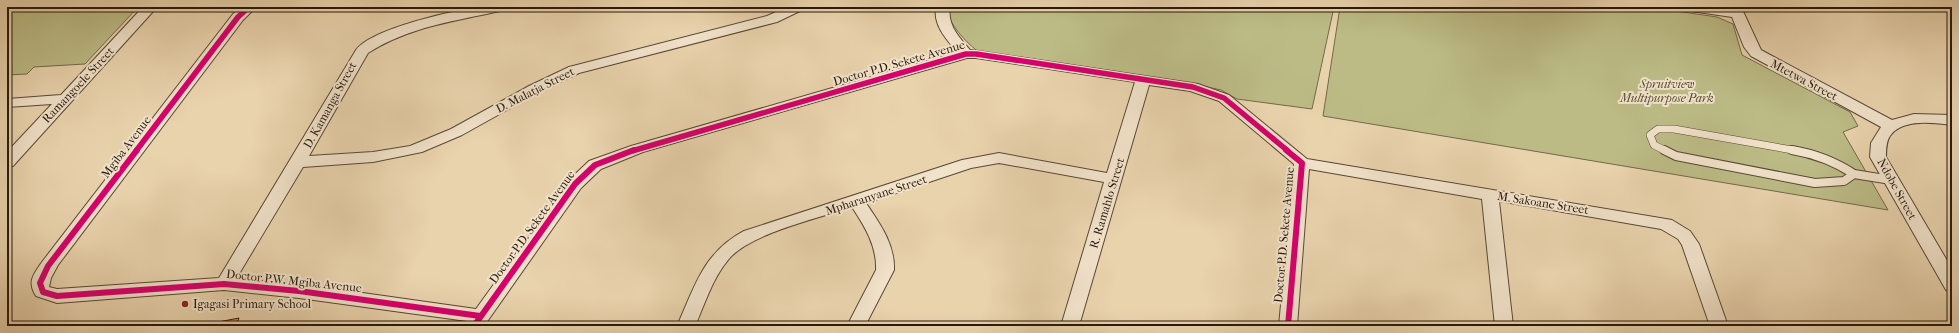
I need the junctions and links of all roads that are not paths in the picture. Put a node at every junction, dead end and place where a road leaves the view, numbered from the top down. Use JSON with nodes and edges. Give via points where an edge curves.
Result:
{"nodes":[{"id":1,"x":150,"y":7,"type":"edge"},
{"id":2,"x":249,"y":7,"type":"edge"},
{"id":3,"x":500,"y":7,"type":"edge"},
{"id":4,"x":797,"y":7,"type":"edge"},
{"id":5,"x":943,"y":7,"type":"edge"},
{"id":6,"x":1691,"y":7,"type":"edge"},
{"id":7,"x":1735,"y":10,"type":"edge"},
{"id":8,"x":966,"y":54,"type":"junction"},
{"id":9,"x":1143,"y":80,"type":"junction"},
{"id":10,"x":64,"y":99,"type":"junction"},
{"id":11,"x":7,"y":103,"type":"edge"},
{"id":12,"x":1952,"y":120,"type":"edge"},
{"id":13,"x":1891,"y":126,"type":"junction"},
{"id":14,"x":7,"y":162,"type":"edge"},
{"id":15,"x":298,"y":162,"type":"junction"},
{"id":16,"x":1302,"y":163,"type":"junction"},
{"id":17,"x":1854,"y":174,"type":"junction"},
{"id":18,"x":1114,"y":179,"type":"junction"},
{"id":19,"x":1891,"y":180,"type":"junction"},
{"id":20,"x":1490,"y":195,"type":"junction"},
{"id":21,"x":857,"y":201,"type":"junction"},
{"id":22,"x":224,"y":284,"type":"junction"},
{"id":23,"x":1952,"y":285,"type":"edge"},
{"id":24,"x":57,"y":296,"type":"joint"},
{"id":25,"x":477,"y":321,"type":"edge"},
{"id":26,"x":686,"y":326,"type":"edge"},
{"id":27,"x":856,"y":326,"type":"edge"},
{"id":28,"x":1070,"y":326,"type":"edge"},
{"id":29,"x":1288,"y":326,"type":"edge"},
{"id":30,"x":1504,"y":326,"type":"edge"},
{"id":31,"x":1719,"y":326,"type":"edge"}],
"edges":[{"from":1,"to":10,"type":"street","name":"Ramangoele Street"},
{"from":2,"to":24,"type":"street","name":"Mgiba Avenue","via":[[238,17],[40,278],[42,292]]},
{"from":3,"to":15,"type":"street","name":"D. Kamanga Street","via":[[402,30],[378,39],[363,50]]},
{"from":4,"to":15,"type":"street","name":"D. Malatja Street","via":[[772,19],[574,70],[465,127],[416,149],[384,155]]},
{"from":5,"to":8,"type":"street","via":[[944,25]]},
{"from":6,"to":7,"type":"street","name":"Mtetwa Street"},
{"from":7,"to":13,"type":"street","name":"Mtetwa Street","via":[[1756,53]]},
{"from":8,"to":9,"type":"street","name":"Doctor P.D. Sekete Avenue","via":[[989,55]]},
{"from":8,"to":25,"type":"street","name":"Doctor P.D. Sekete Avenue","via":[[637,149],[595,165],[575,184]]},
{"from":9,"to":16,"type":"street","name":"Doctor P.D. Sekete Avenue","via":[[1193,87],[1224,98]]},
{"from":9,"to":18,"type":"street","name":"R. Ramahlo Street"},
{"from":10,"to":11,"type":"street"},
{"from":10,"to":14,"type":"street","name":"Ramangoele Street"},
{"from":12,"to":13,"type":"street","via":[[1918,118]]},
{"from":13,"to":19,"type":"street","name":"Ndobe Street","via":[[1879,140],[1877,147],[1878,158]]},
{"from":15,"to":22,"type":"street","name":"D. Kamanga Street"},
{"from":16,"to":20,"type":"street","name":"M. Sakoane Street"},
{"from":16,"to":29,"type":"street","name":"Doctor P.D. Sekete Avenue"},
{"from":17,"to":17,"type":"lane","via":[[1826,158],[1801,151],[1674,129],[1658,129],[1650,135],[1654,145],[1676,156],[1782,177],[1830,183],[1844,181]]},
{"from":17,"to":19,"type":"lane"},
{"from":18,"to":21,"type":"street","name":"Mpharanyane Street","via":[[1011,159],[990,158]]},
{"from":18,"to":28,"type":"street","name":"R. Ramahlo Street"},
{"from":19,"to":23,"type":"street","name":"Ndobe Street"},
{"from":20,"to":30,"type":"street"},
{"from":20,"to":31,"type":"street","name":"M. Sakoane Street","via":[[1652,221],[1676,229],[1690,244]]},
{"from":21,"to":26,"type":"street","name":"Mpharanyane Street","via":[[750,235],[728,248],[712,269]]},
{"from":21,"to":27,"type":"street","via":[[880,240],[887,261],[886,270]]},
{"from":22,"to":24,"type":"street","name":"Doctor P.W. Mgiba Avenue"},
{"from":22,"to":25,"type":"street","name":"Doctor P.W. Mgiba Avenue","via":[[299,291]]}]}
